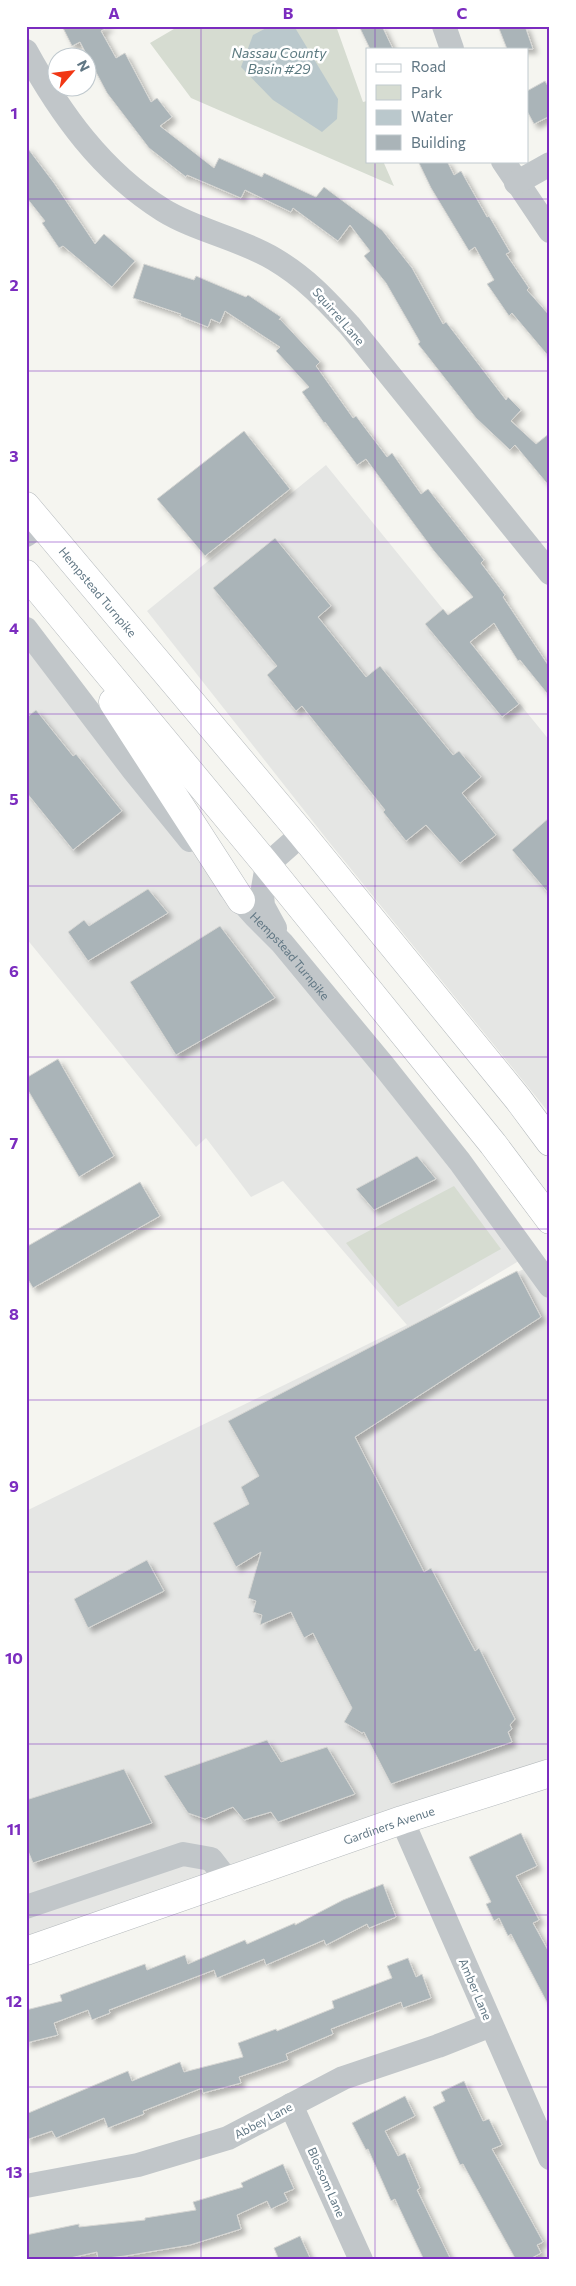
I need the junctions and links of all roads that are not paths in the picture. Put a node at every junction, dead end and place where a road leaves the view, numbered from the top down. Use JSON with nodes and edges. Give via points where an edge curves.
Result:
{"nodes":[{"id":1,"x":444,"y":26,"type":"edge"},
{"id":2,"x":452,"y":48,"type":"edge"},
{"id":3,"x":26,"y":51,"type":"edge"},
{"id":4,"x":504,"y":162,"type":"edge"},
{"id":5,"x":550,"y":164,"type":"edge"},
{"id":6,"x":516,"y":183,"type":"junction"},
{"id":7,"x":550,"y":231,"type":"edge"},
{"id":8,"x":31,"y":522,"type":"edge"},
{"id":9,"x":550,"y":573,"type":"edge"},
{"id":10,"x":26,"y":574,"type":"edge"},
{"id":11,"x":44,"y":596,"type":"junction"},
{"id":12,"x":26,"y":629,"type":"edge"},
{"id":13,"x":302,"y":834,"type":"junction"},
{"id":14,"x":267,"y":864,"type":"junction"},
{"id":15,"x":241,"y":900,"type":"junction"},
{"id":16,"x":282,"y":943,"type":"junction"},
{"id":17,"x":550,"y":1142,"type":"edge"},
{"id":18,"x":550,"y":1220,"type":"edge"},
{"id":19,"x":550,"y":1286,"type":"edge"},
{"id":20,"x":550,"y":1773,"type":"edge"},
{"id":21,"x":402,"y":1820,"type":"junction"},
{"id":22,"x":228,"y":1881,"type":"junction"},
{"id":23,"x":26,"y":1907,"type":"edge"},
{"id":24,"x":26,"y":1950,"type":"edge"},
{"id":25,"x":492,"y":2025,"type":"junction"},
{"id":26,"x":291,"y":2105,"type":"junction"},
{"id":27,"x":550,"y":2158,"type":"edge"},
{"id":28,"x":26,"y":2186,"type":"edge"},
{"id":29,"x":361,"y":2260,"type":"edge"}],
"edges":[{"from":1,"to":2,"type":"street"},
{"from":3,"to":9,"type":"street","name":"Squirrel Lane","via":[[50,94],[118,178],[164,210],[273,258],[314,287],[350,326]]},
{"from":4,"to":6,"type":"street"},
{"from":5,"to":6,"type":"street"},
{"from":6,"to":7,"type":"street"},
{"from":8,"to":13,"type":"main road","name":"Hempstead Turnpike"},
{"from":10,"to":11,"type":"main road"},
{"from":11,"to":14,"type":"main road"},
{"from":11,"to":15,"type":"main road"},
{"from":12,"to":15,"type":"street","name":"Hempstead Turnpike","via":[[134,771]]},
{"from":13,"to":14,"type":"street"},
{"from":13,"to":17,"type":"main road","name":"Hempstead Turnpike"},
{"from":14,"to":16,"type":"street","via":[[263,906]]},
{"from":14,"to":18,"type":"main road","via":[[493,1144]]},
{"from":15,"to":16,"type":"street","name":"Hempstead Turnpike"},
{"from":16,"to":19,"type":"street","name":"Hempstead Turnpike","via":[[460,1162]]},
{"from":20,"to":21,"type":"main road","name":"Gardiners Avenue"},
{"from":21,"to":22,"type":"main road","name":"Gardiners Avenue"},
{"from":21,"to":25,"type":"street","name":"Amber Lane"},
{"from":22,"to":23,"type":"street","via":[[211,1859],[183,1854]]},
{"from":22,"to":24,"type":"main road","name":"Gardiners Avenue"},
{"from":25,"to":26,"type":"street","name":"Abbey Lane","via":[[343,2078]]},
{"from":25,"to":27,"type":"street","name":"Amber Lane"},
{"from":26,"to":28,"type":"street","name":"Abbey Lane","via":[[228,2138],[138,2165]]},
{"from":26,"to":29,"type":"street","name":"Blossom Lane"}]}
